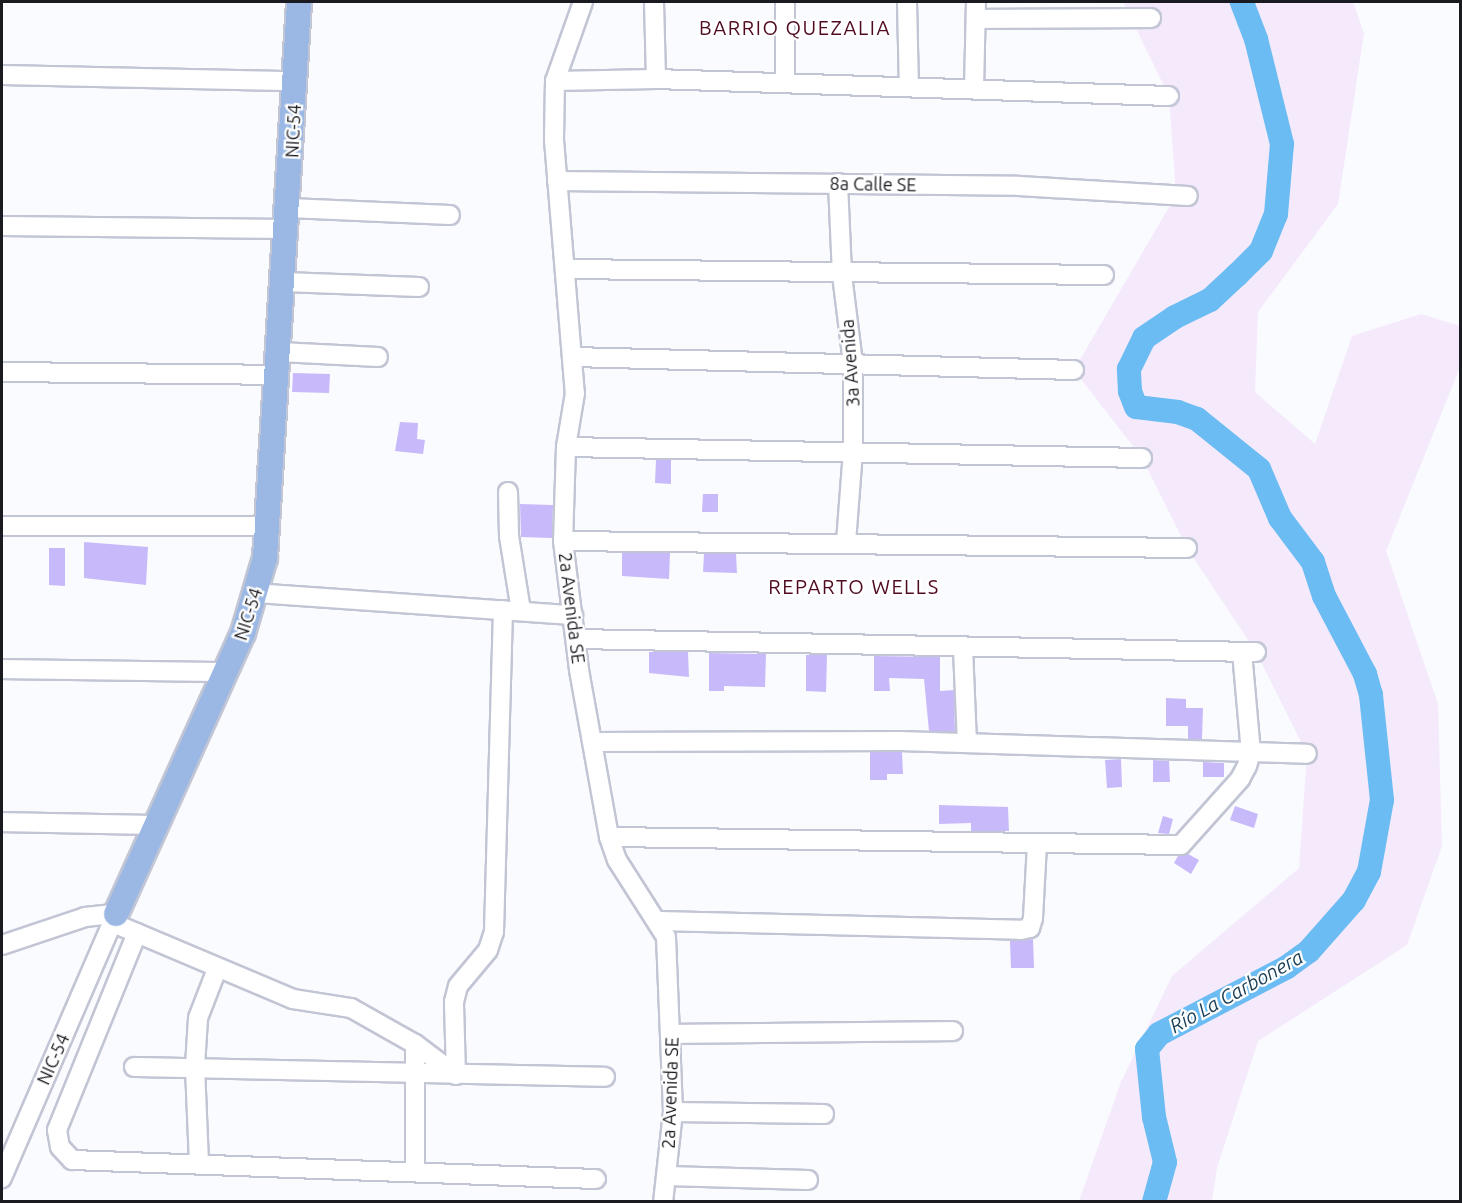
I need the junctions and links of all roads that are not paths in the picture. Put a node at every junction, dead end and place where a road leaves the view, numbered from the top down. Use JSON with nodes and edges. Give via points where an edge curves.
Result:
{"nodes":[{"id":1,"x":299,"y":2,"type":"edge"},
{"id":2,"x":583,"y":2,"type":"edge"},
{"id":3,"x":654,"y":2,"type":"edge"},
{"id":4,"x":785,"y":2,"type":"edge"},
{"id":5,"x":907,"y":2,"type":"edge"},
{"id":6,"x":976,"y":10,"type":"edge"},
{"id":7,"x":1151,"y":18,"type":"dead end"},
{"id":8,"x":2,"y":75,"type":"edge"},
{"id":9,"x":656,"y":79,"type":"junction"},
{"id":10,"x":295,"y":81,"type":"junction"},
{"id":11,"x":555,"y":81,"type":"junction"},
{"id":12,"x":785,"y":83,"type":"junction"},
{"id":13,"x":909,"y":87,"type":"junction"},
{"id":14,"x":974,"y":89,"type":"junction"},
{"id":15,"x":1169,"y":96,"type":"dead end"},
{"id":16,"x":557,"y":181,"type":"junction"},
{"id":17,"x":838,"y":183,"type":"junction"},
{"id":18,"x":1188,"y":196,"type":"dead end"},
{"id":19,"x":450,"y":214,"type":"dead end"},
{"id":20,"x":288,"y":219,"type":"junction"},
{"id":21,"x":2,"y":226,"type":"edge"},
{"id":22,"x":565,"y":269,"type":"junction"},
{"id":23,"x":842,"y":275,"type":"junction"},
{"id":24,"x":1104,"y":275,"type":"dead end"},
{"id":25,"x":284,"y":282,"type":"junction"},
{"id":26,"x":419,"y":287,"type":"dead end"},
{"id":27,"x":378,"y":357,"type":"dead end"},
{"id":28,"x":572,"y":357,"type":"junction"},
{"id":29,"x":279,"y":363,"type":"junction"},
{"id":30,"x":853,"y":363,"type":"junction"},
{"id":31,"x":1074,"y":370,"type":"dead end"},
{"id":32,"x":2,"y":372,"type":"edge"},
{"id":33,"x":566,"y":447,"type":"junction"},
{"id":34,"x":853,"y":451,"type":"junction"},
{"id":35,"x":1142,"y":458,"type":"dead end"},
{"id":36,"x":508,"y":492,"type":"dead end"},
{"id":37,"x":2,"y":526,"type":"edge"},
{"id":38,"x":267,"y":526,"type":"junction"},
{"id":39,"x":563,"y":541,"type":"junction"},
{"id":40,"x":846,"y":543,"type":"junction"},
{"id":41,"x":1187,"y":548,"type":"dead end"},
{"id":42,"x":255,"y":593,"type":"junction"},
{"id":43,"x":512,"y":611,"type":"junction"},
{"id":44,"x":573,"y":615,"type":"junction"},
{"id":45,"x":576,"y":639,"type":"junction"},
{"id":46,"x":963,"y":648,"type":"junction"},
{"id":47,"x":2,"y":669,"type":"edge"},
{"id":48,"x":226,"y":672,"type":"junction"},
{"id":49,"x":594,"y":742,"type":"junction"},
{"id":50,"x":967,"y":743,"type":"junction"},
{"id":51,"x":1251,"y":753,"type":"junction"},
{"id":52,"x":1307,"y":754,"type":"dead end"},
{"id":53,"x":2,"y":822,"type":"edge"},
{"id":54,"x":156,"y":825,"type":"junction"},
{"id":55,"x":609,"y":837,"type":"junction"},
{"id":56,"x":1037,"y":844,"type":"junction"},
{"id":57,"x":114,"y":918,"type":"junction"},
{"id":58,"x":658,"y":921,"type":"junction"},
{"id":59,"x":137,"y":933,"type":"junction"},
{"id":60,"x":2,"y":945,"type":"edge"},
{"id":61,"x":217,"y":969,"type":"junction"},
{"id":62,"x":952,"y":1031,"type":"dead end"},
{"id":63,"x":673,"y":1034,"type":"junction"},
{"id":64,"x":415,"y":1044,"type":"junction"},
{"id":65,"x":195,"y":1066,"type":"junction"},
{"id":66,"x":134,"y":1067,"type":"dead end"},
{"id":67,"x":417,"y":1074,"type":"junction"},
{"id":68,"x":456,"y":1075,"type":"junction"},
{"id":69,"x":605,"y":1077,"type":"dead end"},
{"id":70,"x":673,"y":1112,"type":"junction"},
{"id":71,"x":824,"y":1114,"type":"dead end"},
{"id":72,"x":199,"y":1163,"type":"junction"},
{"id":73,"x":415,"y":1170,"type":"junction"},
{"id":74,"x":667,"y":1176,"type":"junction"},
{"id":75,"x":2,"y":1178,"type":"edge"},
{"id":76,"x":596,"y":1179,"type":"dead end"},
{"id":77,"x":808,"y":1180,"type":"dead end"},
{"id":78,"x":663,"y":1202,"type":"edge"}],
"edges":[{"from":1,"to":10,"type":"main road","name":"NIC-54","number":"NIC-54"},
{"from":2,"to":11,"type":"street","name":"2a Avenida SE"},
{"from":3,"to":9,"type":"street"},
{"from":4,"to":12,"type":"street"},
{"from":5,"to":13,"type":"street"},
{"from":6,"to":7,"type":"street"},
{"from":6,"to":14,"type":"street"},
{"from":8,"to":10,"type":"street"},
{"from":9,"to":11,"type":"street"},
{"from":9,"to":12,"type":"street"},
{"from":10,"to":20,"type":"main road","name":"NIC-54","number":"NIC-54"},
{"from":11,"to":16,"type":"street","name":"2a Avenida SE"},
{"from":12,"to":13,"type":"street"},
{"from":13,"to":14,"type":"street"},
{"from":14,"to":15,"type":"street"},
{"from":16,"to":17,"type":"street","name":"8a Calle SE"},
{"from":16,"to":22,"type":"street","name":"2a Avenida SE"},
{"from":17,"to":18,"type":"street","name":"8a Calle SE","via":[[1019,186]]},
{"from":17,"to":23,"type":"street","name":"3a Avenida"},
{"from":19,"to":20,"type":"street"},
{"from":20,"to":21,"type":"street"},
{"from":20,"to":25,"type":"main road","name":"NIC-54","number":"NIC-54"},
{"from":22,"to":23,"type":"street"},
{"from":22,"to":28,"type":"street","name":"2a Avenida SE"},
{"from":23,"to":24,"type":"street"},
{"from":23,"to":30,"type":"street","name":"3a Avenida"},
{"from":25,"to":26,"type":"street"},
{"from":25,"to":29,"type":"main road","name":"NIC-54","number":"NIC-54"},
{"from":27,"to":29,"type":"street"},
{"from":28,"to":30,"type":"street"},
{"from":28,"to":33,"type":"street","name":"2a Avenida SE","via":[[574,393]]},
{"from":29,"to":32,"type":"street"},
{"from":29,"to":38,"type":"main road","name":"NIC-54","number":"NIC-54"},
{"from":30,"to":31,"type":"street"},
{"from":30,"to":34,"type":"street","name":"3a Avenida"},
{"from":33,"to":34,"type":"street"},
{"from":33,"to":39,"type":"street","name":"2a Avenida SE"},
{"from":34,"to":35,"type":"street"},
{"from":34,"to":40,"type":"street","name":"3a Avenida"},
{"from":36,"to":43,"type":"street"},
{"from":37,"to":38,"type":"street"},
{"from":38,"to":42,"type":"main road","name":"NIC-54","number":"NIC-54","via":[[265,558]]},
{"from":39,"to":40,"type":"street"},
{"from":39,"to":44,"type":"street","name":"2a Avenida SE"},
{"from":40,"to":41,"type":"street"},
{"from":42,"to":43,"type":"street"},
{"from":42,"to":48,"type":"main road","name":"NIC-54","number":"NIC-54"},
{"from":43,"to":44,"type":"street"},
{"from":43,"to":68,"type":"street","via":[[494,932],[488,950],[458,986],[454,1002]]},
{"from":44,"to":45,"type":"street","name":"2a Avenida SE"},
{"from":45,"to":46,"type":"street"},
{"from":45,"to":49,"type":"street","name":"2a Avenida SE"},
{"from":46,"to":50,"type":"street"},
{"from":46,"to":51,"type":"street","via":[[1249,652]]},
{"from":47,"to":48,"type":"street"},
{"from":48,"to":54,"type":"main road","name":"NIC-54","number":"NIC-54"},
{"from":49,"to":50,"type":"street"},
{"from":49,"to":55,"type":"street","name":"2a Avenida SE"},
{"from":50,"to":51,"type":"street"},
{"from":51,"to":52,"type":"street"},
{"from":51,"to":56,"type":"street","via":[[1240,779],[1181,845]]},
{"from":53,"to":54,"type":"street"},
{"from":54,"to":57,"type":"main road","name":"NIC-54","number":"NIC-54"},
{"from":55,"to":56,"type":"street"},
{"from":55,"to":58,"type":"street","name":"2a Avenida SE","via":[[617,860]]},
{"from":56,"to":58,"type":"street","via":[[1033,918],[1030,927],[1022,930]]},
{"from":57,"to":59,"type":"street"},
{"from":57,"to":60,"type":"street","via":[[85,917]]},
{"from":57,"to":75,"type":"street","name":"NIC-54","number":"NIC-54"},
{"from":58,"to":63,"type":"street","name":"2a Avenida SE","via":[[669,955]]},
{"from":59,"to":61,"type":"street"},
{"from":59,"to":72,"type":"street","via":[[57,1130],[60,1147],[72,1160]]},
{"from":61,"to":64,"type":"street","via":[[293,999],[351,1008]]},
{"from":61,"to":65,"type":"street","via":[[198,1018]]},
{"from":62,"to":63,"type":"street"},
{"from":63,"to":70,"type":"street","name":"2a Avenida SE"},
{"from":64,"to":67,"type":"street"},
{"from":64,"to":68,"type":"street"},
{"from":65,"to":66,"type":"street"},
{"from":65,"to":67,"type":"street"},
{"from":65,"to":72,"type":"street"},
{"from":67,"to":68,"type":"street"},
{"from":67,"to":73,"type":"street"},
{"from":68,"to":69,"type":"street"},
{"from":70,"to":71,"type":"street"},
{"from":70,"to":74,"type":"street","name":"2a Avenida SE"},
{"from":72,"to":73,"type":"street"},
{"from":73,"to":76,"type":"street"},
{"from":74,"to":77,"type":"street"},
{"from":74,"to":78,"type":"street","name":"2a Avenida SE"}]}
